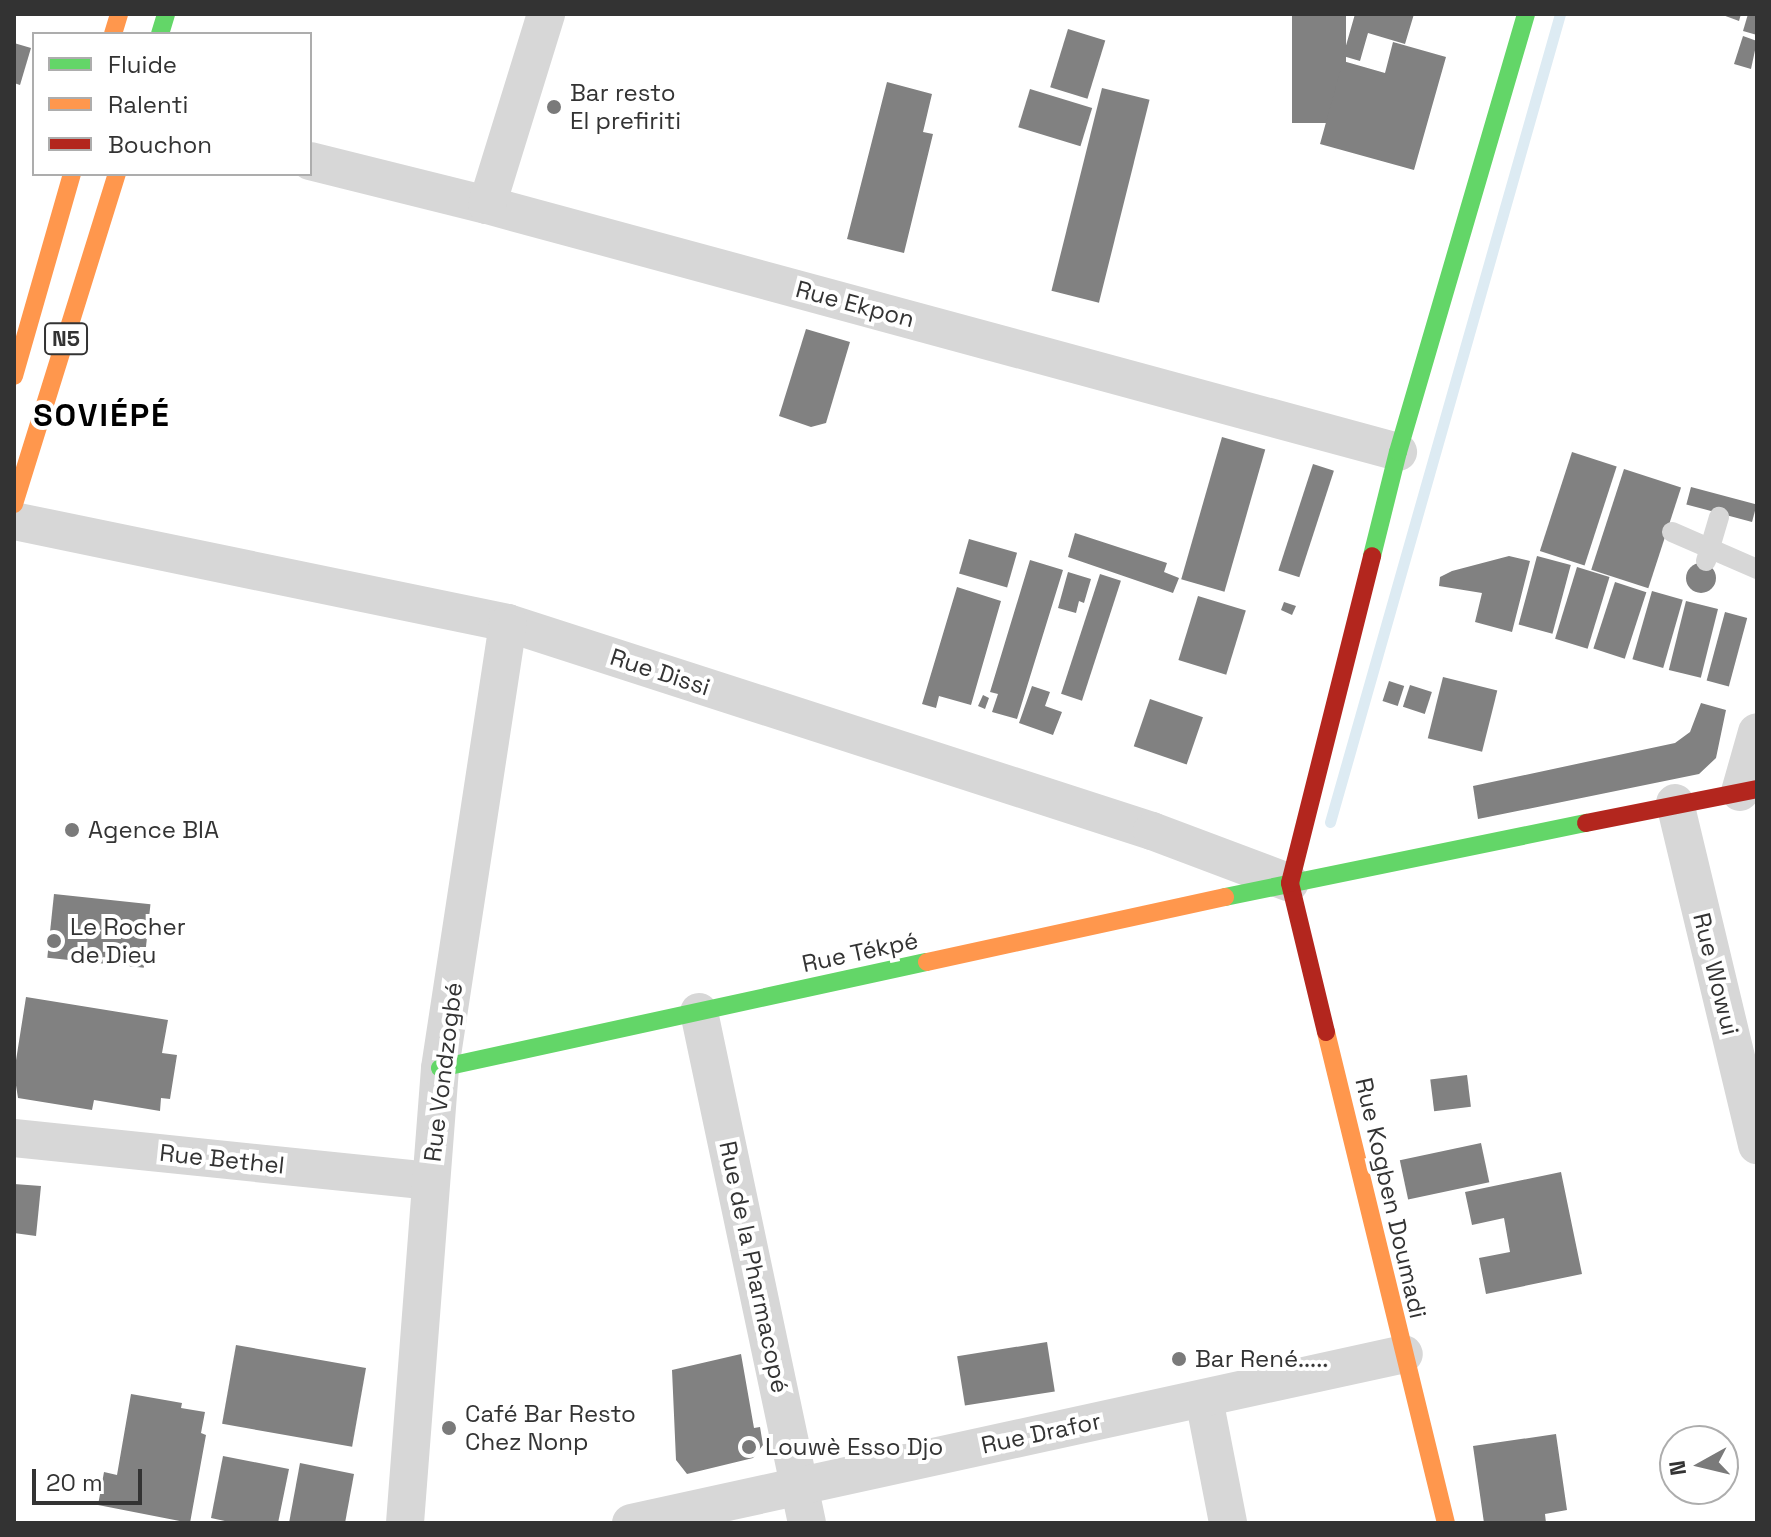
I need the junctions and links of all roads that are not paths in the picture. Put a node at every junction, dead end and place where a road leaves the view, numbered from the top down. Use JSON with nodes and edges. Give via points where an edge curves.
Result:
{"nodes":[{"id":1,"x":546,"y":14,"type":"edge"},
{"id":2,"x":1526,"y":14,"type":"edge"},
{"id":3,"x":312,"y":161,"type":"edge"},
{"id":4,"x":71,"y":176,"type":"edge"},
{"id":5,"x":116,"y":176,"type":"edge"},
{"id":6,"x":487,"y":205,"type":"junction"},
{"id":7,"x":14,"y":376,"type":"edge"},
{"id":8,"x":1398,"y":452,"type":"junction"},
{"id":9,"x":14,"y":504,"type":"edge"},
{"id":10,"x":1719,"y":517,"type":"dead end"},
{"id":11,"x":14,"y":521,"type":"edge"},
{"id":12,"x":1672,"y":532,"type":"dead end"},
{"id":13,"x":1708,"y":554,"type":"junction"},
{"id":14,"x":1757,"y":569,"type":"edge"},
{"id":15,"x":508,"y":623,"type":"junction"},
{"id":16,"x":1757,"y":732,"type":"edge"},
{"id":17,"x":1748,"y":790,"type":"edge"},
{"id":18,"x":1675,"y":803,"type":"junction"},
{"id":19,"x":1290,"y":883,"type":"junction"},
{"id":20,"x":699,"y":1012,"type":"junction"},
{"id":21,"x":440,"y":1068,"type":"junction"},
{"id":22,"x":14,"y":1138,"type":"edge"},
{"id":23,"x":1757,"y":1145,"type":"edge"},
{"id":24,"x":430,"y":1181,"type":"junction"},
{"id":25,"x":1404,"y":1354,"type":"junction"},
{"id":26,"x":1204,"y":1399,"type":"junction"},
{"id":27,"x":800,"y":1484,"type":"junction"},
{"id":28,"x":405,"y":1523,"type":"edge"},
{"id":29,"x":631,"y":1523,"type":"edge"},
{"id":30,"x":807,"y":1523,"type":"edge"},
{"id":31,"x":1228,"y":1523,"type":"edge"},
{"id":32,"x":1446,"y":1523,"type":"edge"}],
"edges":[{"from":1,"to":6,"type":"street"},
{"from":2,"to":8,"type":"main road"},
{"from":3,"to":6,"type":"street","name":"Rue Ekpon"},
{"from":4,"to":7,"type":"main road","number":"N5"},
{"from":5,"to":9,"type":"main road","number":"N5"},
{"from":6,"to":8,"type":"street","name":"Rue Ekpon"},
{"from":8,"to":19,"type":"main road"},
{"from":10,"to":13,"type":"lane"},
{"from":11,"to":15,"type":"street","name":"Rue Dissi"},
{"from":12,"to":13,"type":"lane"},
{"from":13,"to":14,"type":"lane"},
{"from":15,"to":19,"type":"street","name":"Rue Dissi","via":[[1152,831]]},
{"from":15,"to":21,"type":"street","name":"Rue Vondzogbé"},
{"from":16,"to":17,"type":"street"},
{"from":17,"to":18,"type":"main road","name":"Rue Tékpé"},
{"from":18,"to":19,"type":"main road","name":"Rue Tékpé"},
{"from":18,"to":23,"type":"street","name":"Rue Wowui"},
{"from":19,"to":20,"type":"main road","name":"Rue Tékpé"},
{"from":19,"to":25,"type":"main road","name":"Rue Kogben Doumadi"},
{"from":20,"to":21,"type":"main road","name":"Rue Tékpé"},
{"from":20,"to":27,"type":"street","name":"Rue de la Pharmacopé"},
{"from":21,"to":24,"type":"street","name":"Rue Vondzogbé"},
{"from":22,"to":24,"type":"street","name":"Rue Bethel"},
{"from":24,"to":28,"type":"street","name":"Rue Vondzogbé"},
{"from":25,"to":26,"type":"street","name":"Rue Drafor"},
{"from":25,"to":32,"type":"main road","name":"Rue Kogben Doumadi"},
{"from":26,"to":27,"type":"street","name":"Rue Drafor"},
{"from":26,"to":31,"type":"street"},
{"from":27,"to":29,"type":"street","name":"Rue Drafor"},
{"from":27,"to":30,"type":"street","name":"Rue de la Pharmacopé"}]}
